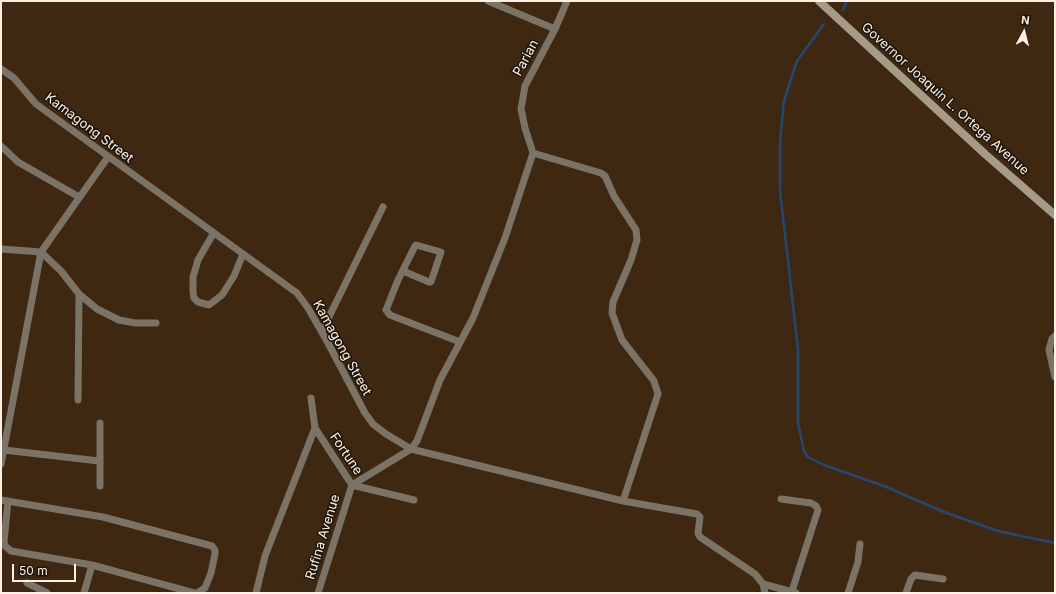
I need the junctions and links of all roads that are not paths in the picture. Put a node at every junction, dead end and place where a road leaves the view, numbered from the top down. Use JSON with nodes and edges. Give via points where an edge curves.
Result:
{"nodes":[{"id":1,"x":488,"y":1,"type":"edge"},
{"id":2,"x":567,"y":1,"type":"edge"},
{"id":3,"x":820,"y":1,"type":"edge"},
{"id":4,"x":555,"y":29,"type":"junction"},
{"id":5,"x":1,"y":69,"type":"edge"},
{"id":6,"x":1,"y":146,"type":"edge"},
{"id":7,"x":533,"y":153,"type":"junction"},
{"id":8,"x":108,"y":157,"type":"junction"},
{"id":9,"x":80,"y":197,"type":"junction"},
{"id":10,"x":383,"y":207,"type":"dead end"},
{"id":11,"x":1055,"y":215,"type":"edge"},
{"id":12,"x":213,"y":234,"type":"junction"},
{"id":13,"x":1,"y":249,"type":"edge"},
{"id":14,"x":41,"y":252,"type":"junction"},
{"id":15,"x":242,"y":254,"type":"junction"},
{"id":16,"x":403,"y":271,"type":"junction"},
{"id":17,"x":79,"y":294,"type":"junction"},
{"id":18,"x":156,"y":323,"type":"dead end"},
{"id":19,"x":322,"y":331,"type":"junction"},
{"id":20,"x":1055,"y":336,"type":"edge"},
{"id":21,"x":460,"y":342,"type":"junction"},
{"id":22,"x":1055,"y":377,"type":"edge"},
{"id":23,"x":311,"y":398,"type":"dead end"},
{"id":24,"x":78,"y":400,"type":"dead end"},
{"id":25,"x":100,"y":423,"type":"dead end"},
{"id":26,"x":315,"y":428,"type":"junction"},
{"id":27,"x":4,"y":450,"type":"junction"},
{"id":28,"x":411,"y":450,"type":"junction"},
{"id":29,"x":99,"y":461,"type":"junction"},
{"id":30,"x":1,"y":464,"type":"edge"},
{"id":31,"x":352,"y":485,"type":"junction"},
{"id":32,"x":100,"y":486,"type":"dead end"},
{"id":33,"x":782,"y":499,"type":"dead end"},
{"id":34,"x":414,"y":500,"type":"dead end"},
{"id":35,"x":4,"y":501,"type":"edge"},
{"id":36,"x":623,"y":501,"type":"junction"},
{"id":37,"x":860,"y":544,"type":"dead end"},
{"id":38,"x":92,"y":566,"type":"junction"},
{"id":39,"x":943,"y":579,"type":"dead end"},
{"id":40,"x":27,"y":583,"type":"dead end"},
{"id":41,"x":763,"y":584,"type":"junction"},
{"id":42,"x":794,"y":592,"type":"edge"},
{"id":43,"x":47,"y":593,"type":"edge"},
{"id":44,"x":84,"y":593,"type":"edge"},
{"id":45,"x":194,"y":593,"type":"edge"},
{"id":46,"x":197,"y":593,"type":"edge"},
{"id":47,"x":256,"y":593,"type":"edge"},
{"id":48,"x":318,"y":593,"type":"edge"},
{"id":49,"x":765,"y":593,"type":"edge"},
{"id":50,"x":848,"y":593,"type":"edge"},
{"id":51,"x":906,"y":593,"type":"edge"}],
"edges":[{"from":1,"to":4,"type":"street"},
{"from":2,"to":4,"type":"street","name":"Parian"},
{"from":3,"to":11,"type":"main road","name":"Governor Joaquin L. Ortega Avenue","via":[[985,154]]},
{"from":4,"to":7,"type":"street","name":"Parian","via":[[524,86],[521,109]]},
{"from":5,"to":8,"type":"street","name":"Kamagong Street","via":[[14,78],[36,104]]},
{"from":6,"to":9,"type":"street","via":[[18,162]]},
{"from":7,"to":21,"type":"street","via":[[507,231],[473,318]]},
{"from":7,"to":36,"type":"street","via":[[601,173],[636,230],[637,240],[613,302],[612,313],[622,340],[654,381],[658,394]]},
{"from":8,"to":9,"type":"street"},
{"from":8,"to":12,"type":"street","name":"Kamagong Street"},
{"from":9,"to":14,"type":"street"},
{"from":10,"to":19,"type":"street"},
{"from":12,"to":15,"type":"street","name":"Kamagong Street"},
{"from":12,"to":15,"type":"street","via":[[198,260],[193,277],[194,298],[198,302],[209,305],[222,295],[234,276]]},
{"from":13,"to":14,"type":"street"},
{"from":14,"to":17,"type":"street"},
{"from":14,"to":27,"type":"street"},
{"from":15,"to":19,"type":"street","name":"Kamagong Street","via":[[297,293]]},
{"from":16,"to":16,"type":"street","via":[[417,244],[441,252],[431,282]]},
{"from":16,"to":21,"type":"street","via":[[386,310],[388,313]]},
{"from":17,"to":18,"type":"street","via":[[111,317],[135,323]]},
{"from":17,"to":24,"type":"street"},
{"from":19,"to":28,"type":"street","name":"Kamagong Street","via":[[373,424]]},
{"from":20,"to":22,"type":"street","via":[[1050,350]]},
{"from":21,"to":28,"type":"street","via":[[446,368]]},
{"from":23,"to":26,"type":"street","name":"Fortune"},
{"from":25,"to":29,"type":"street"},
{"from":26,"to":31,"type":"street","name":"Fortune"},
{"from":26,"to":47,"type":"street","via":[[265,556]]},
{"from":27,"to":29,"type":"street"},
{"from":27,"to":30,"type":"street"},
{"from":28,"to":31,"type":"street","name":"Rufina Avenue"},
{"from":28,"to":36,"type":"street","name":"Kamagong Street"},
{"from":29,"to":32,"type":"street"},
{"from":31,"to":34,"type":"street","name":"Fortune"},
{"from":31,"to":48,"type":"street","name":"Rufina Avenue"},
{"from":33,"to":42,"type":"street","via":[[811,503],[818,510]]},
{"from":35,"to":38,"type":"street","via":[[4,542],[11,551]]},
{"from":35,"to":46,"type":"street","via":[[103,517],[212,546],[215,554],[211,573],[205,588]]},
{"from":36,"to":41,"type":"street","name":"Kamagong Street","via":[[697,514],[700,517],[700,537],[747,567]]},
{"from":37,"to":50,"type":"street","via":[[858,562]]},
{"from":38,"to":44,"type":"street"},
{"from":38,"to":45,"type":"street"},
{"from":39,"to":51,"type":"street","via":[[915,576],[911,579]]},
{"from":40,"to":43,"type":"street"},
{"from":41,"to":42,"type":"street"},
{"from":41,"to":49,"type":"street"}]}
